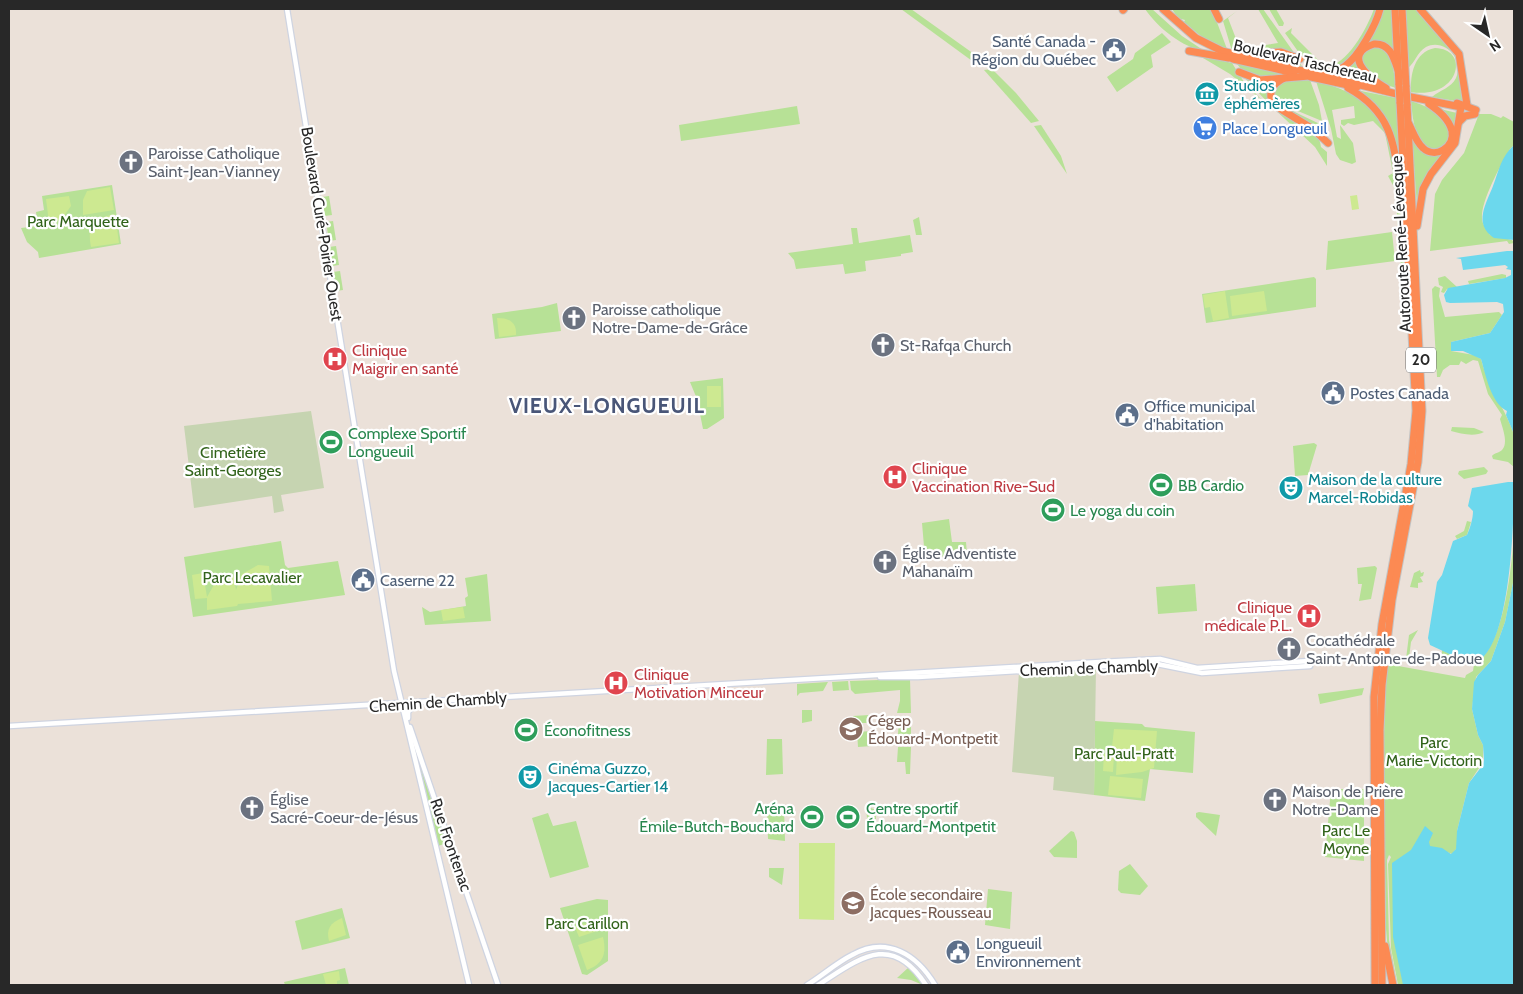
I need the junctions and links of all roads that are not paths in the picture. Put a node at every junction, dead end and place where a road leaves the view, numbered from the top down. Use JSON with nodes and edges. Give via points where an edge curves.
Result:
{"nodes":[{"id":1,"x":287,"y":9,"type":"edge"},
{"id":2,"x":1157,"y":9,"type":"edge"},
{"id":3,"x":1163,"y":9,"type":"edge"},
{"id":4,"x":1170,"y":9,"type":"edge"},
{"id":5,"x":1214,"y":9,"type":"edge"},
{"id":6,"x":1380,"y":9,"type":"edge"},
{"id":7,"x":1395,"y":9,"type":"edge"},
{"id":8,"x":1402,"y":9,"type":"edge"},
{"id":9,"x":1420,"y":9,"type":"edge"},
{"id":10,"x":1173,"y":18,"type":"junction"},
{"id":11,"x":1219,"y":19,"type":"dead end"},
{"id":12,"x":1189,"y":51,"type":"dead end"},
{"id":13,"x":1233,"y":57,"type":"junction"},
{"id":14,"x":1300,"y":59,"type":"dead end"},
{"id":15,"x":1239,"y":72,"type":"dead end"},
{"id":16,"x":1398,"y":73,"type":"junction"},
{"id":17,"x":1322,"y":74,"type":"junction"},
{"id":18,"x":1309,"y":76,"type":"junction"},
{"id":19,"x":1284,"y":78,"type":"junction"},
{"id":20,"x":1342,"y":84,"type":"junction"},
{"id":21,"x":1363,"y":84,"type":"junction"},
{"id":22,"x":1404,"y":84,"type":"junction"},
{"id":23,"x":1386,"y":88,"type":"junction"},
{"id":24,"x":1404,"y":103,"type":"junction"},
{"id":25,"x":1430,"y":104,"type":"junction"},
{"id":26,"x":1463,"y":108,"type":"junction"},
{"id":27,"x":1408,"y":121,"type":"junction"},
{"id":28,"x":1459,"y":123,"type":"junction"},
{"id":29,"x":1328,"y":143,"type":"dead end"},
{"id":30,"x":1408,"y":245,"type":"junction"},
{"id":31,"x":1415,"y":249,"type":"junction"},
{"id":32,"x":1309,"y":664,"type":"dead end"},
{"id":33,"x":416,"y":703,"type":"junction"},
{"id":34,"x":403,"y":704,"type":"junction"},
{"id":35,"x":408,"y":719,"type":"junction"},
{"id":36,"x":9,"y":726,"type":"edge"},
{"id":37,"x":1381,"y":926,"type":"junction"},
{"id":38,"x":821,"y":984,"type":"edge"},
{"id":39,"x":469,"y":985,"type":"edge"},
{"id":40,"x":498,"y":985,"type":"edge"},
{"id":41,"x":807,"y":985,"type":"edge"},
{"id":42,"x":926,"y":985,"type":"edge"},
{"id":43,"x":936,"y":985,"type":"edge"},
{"id":44,"x":1375,"y":985,"type":"edge"},
{"id":45,"x":1382,"y":985,"type":"edge"},
{"id":46,"x":1394,"y":985,"type":"edge"}],
"edges":[{"from":1,"to":34,"type":"main road","name":"Boulevard Curé-Poirier Ouest","via":[[384,612]]},
{"from":2,"to":13,"type":"highway","name":"Boulevard Taschereau","via":[[1195,43]]},
{"from":3,"to":10,"type":"highway","name":"Boulevard Taschereau"},
{"from":4,"to":10,"type":"highway"},
{"from":5,"to":11,"type":"highway"},
{"from":6,"to":17,"type":"highway","via":[[1372,28],[1349,62]]},
{"from":7,"to":16,"type":"highway","name":"Autoroute René-Lévesque"},
{"from":8,"to":22,"type":"highway","name":"Autoroute René-Lévesque"},
{"from":9,"to":26,"type":"highway","via":[[1458,52],[1464,72]]},
{"from":10,"to":13,"type":"highway","name":"Boulevard Taschereau","via":[[1205,43]]},
{"from":12,"to":13,"type":"highway"},
{"from":13,"to":14,"type":"highway","via":[[1281,52]]},
{"from":13,"to":17,"type":"highway","name":"Boulevard Taschereau"},
{"from":13,"to":18,"type":"highway","name":"Boulevard Taschereau"},
{"from":15,"to":19,"type":"highway","via":[[1256,80]]},
{"from":16,"to":22,"type":"highway","name":"Autoroute René-Lévesque"},
{"from":16,"to":23,"type":"highway","via":[[1392,54],[1386,47],[1374,44],[1363,50],[1360,60],[1364,72]]},
{"from":17,"to":21,"type":"highway","name":"Boulevard Taschereau"},
{"from":18,"to":19,"type":"highway"},
{"from":18,"to":20,"type":"highway","name":"Boulevard Taschereau"},
{"from":19,"to":29,"type":"highway","via":[[1272,88],[1270,96],[1274,105],[1314,130]]},
{"from":20,"to":25,"type":"highway","name":"Boulevard Taschereau"},
{"from":20,"to":30,"type":"highway","via":[[1372,105],[1388,128],[1394,148]]},
{"from":21,"to":23,"type":"highway"},
{"from":21,"to":26,"type":"highway","name":"Boulevard Taschereau"},
{"from":22,"to":24,"type":"highway","name":"Autoroute René-Lévesque","bridge":true},
{"from":23,"to":26,"type":"highway"},
{"from":24,"to":27,"type":"highway","name":"Autoroute René-Lévesque"},
{"from":24,"to":30,"type":"highway","name":"Autoroute René-Lévesque","number":"20"},
{"from":25,"to":26,"type":"highway","name":"Boulevard Taschereau"},
{"from":25,"to":27,"type":"highway","via":[[1443,115],[1450,127],[1452,138],[1446,148],[1437,152],[1426,150],[1418,142]]},
{"from":26,"to":28,"type":"highway"},
{"from":26,"to":28,"type":"highway","via":[[1476,112]]},
{"from":27,"to":31,"type":"highway","name":"Autoroute René-Lévesque","number":"20"},
{"from":28,"to":31,"type":"highway","via":[[1453,147],[1423,189]]},
{"from":30,"to":44,"type":"highway","name":"Autoroute René-Lévesque","number":"20","via":[[1415,417],[1375,688]]},
{"from":31,"to":37,"type":"highway","name":"Autoroute René-Lévesque","number":"20","via":[[1422,411],[1418,462],[1392,600],[1382,685]]},
{"from":32,"to":33,"type":"main road","name":"Chemin de Chambly","via":[[1202,673],[1156,663],[1066,666]]},
{"from":33,"to":34,"type":"main road","name":"Chemin de Chambly"},
{"from":33,"to":35,"type":"main road","via":[[408,712]]},
{"from":34,"to":35,"type":"main road","name":"Rue Frontenac"},
{"from":34,"to":36,"type":"main road","name":"Chemin de Chambly"},
{"from":34,"to":39,"type":"main road"},
{"from":35,"to":40,"type":"main road","name":"Rue Frontenac"},
{"from":37,"to":45,"type":"highway","name":"Autoroute René-Lévesque","number":"20"},
{"from":37,"to":46,"type":"highway"},
{"from":38,"to":42,"type":"main road","via":[[861,959],[883,954],[911,964]]},
{"from":41,"to":43,"type":"main road","via":[[852,954],[864,949],[886,948],[914,958]]}]}
